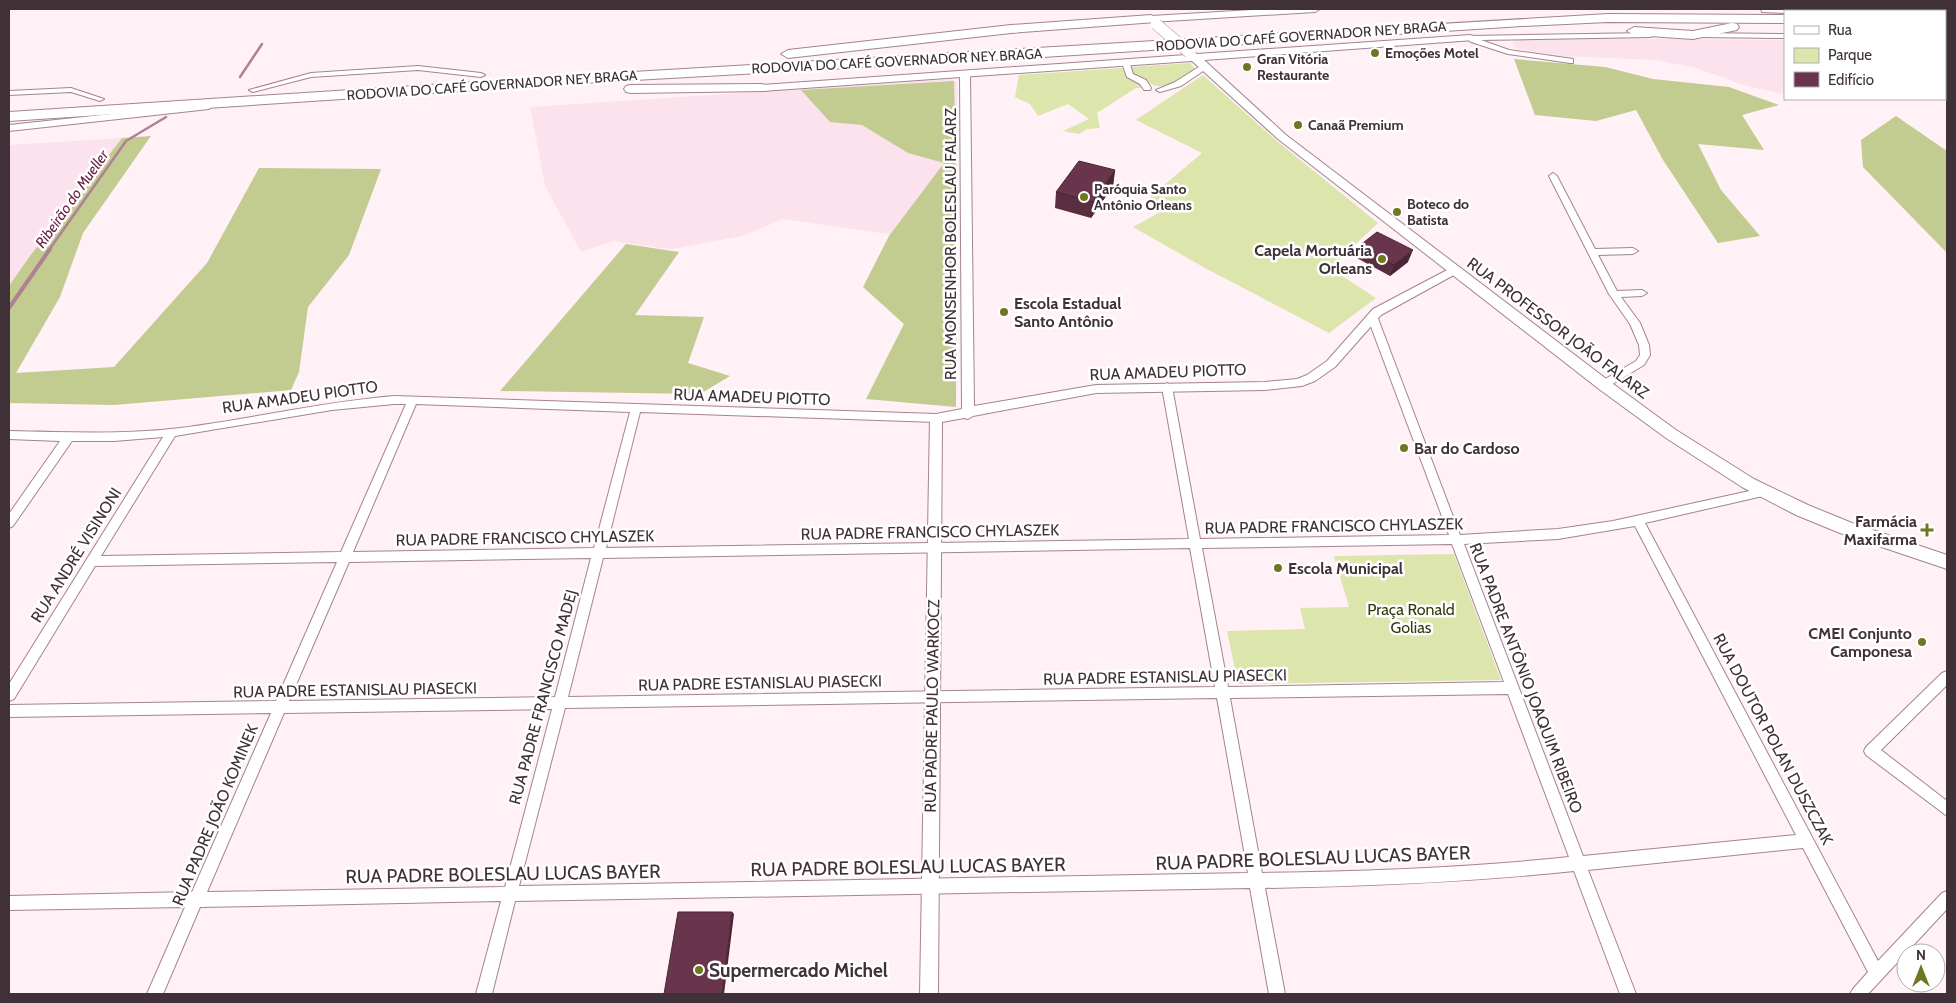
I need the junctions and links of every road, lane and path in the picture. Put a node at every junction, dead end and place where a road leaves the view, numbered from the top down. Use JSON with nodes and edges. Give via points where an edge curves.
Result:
{"nodes":[{"id":1,"x":1142,"y":9,"type":"edge"},
{"id":2,"x":1315,"y":9,"type":"edge"},
{"id":3,"x":1587,"y":9,"type":"edge"},
{"id":4,"x":1594,"y":9,"type":"edge"},
{"id":5,"x":1626,"y":9,"type":"edge"},
{"id":6,"x":1695,"y":9,"type":"edge"},
{"id":7,"x":1814,"y":9,"type":"edge"},
{"id":8,"x":1873,"y":10,"type":"edge"},
{"id":9,"x":1731,"y":18,"type":"junction"},
{"id":10,"x":1769,"y":19,"type":"junction"},
{"id":11,"x":1784,"y":19,"type":"edge"},
{"id":12,"x":1154,"y":22,"type":"junction"},
{"id":13,"x":1576,"y":26,"type":"junction"},
{"id":14,"x":1693,"y":35,"type":"junction"},
{"id":15,"x":1784,"y":36,"type":"edge"},
{"id":16,"x":1470,"y":38,"type":"junction"},
{"id":17,"x":1193,"y":56,"type":"junction"},
{"id":18,"x":747,"y":58,"type":"junction"},
{"id":19,"x":1570,"y":61,"type":"dead end"},
{"id":20,"x":1126,"y":63,"type":"junction"},
{"id":21,"x":1205,"y":67,"type":"junction"},
{"id":22,"x":965,"y":74,"type":"junction"},
{"id":23,"x":461,"y":86,"type":"junction"},
{"id":24,"x":762,"y":88,"type":"joint"},
{"id":25,"x":1148,"y":88,"type":"dead end"},
{"id":26,"x":1160,"y":90,"type":"dead end"},
{"id":27,"x":9,"y":93,"type":"edge"},
{"id":28,"x":100,"y":99,"type":"junction"},
{"id":29,"x":266,"y":100,"type":"junction"},
{"id":30,"x":9,"y":105,"type":"edge"},
{"id":31,"x":9,"y":117,"type":"edge"},
{"id":32,"x":9,"y":128,"type":"edge"},
{"id":33,"x":1553,"y":176,"type":"dead end"},
{"id":34,"x":1633,"y":251,"type":"dead end"},
{"id":35,"x":1592,"y":252,"type":"junction"},
{"id":36,"x":1455,"y":271,"type":"junction"},
{"id":37,"x":1642,"y":293,"type":"dead end"},
{"id":38,"x":1614,"y":294,"type":"junction"},
{"id":39,"x":1372,"y":316,"type":"junction"},
{"id":40,"x":1604,"y":385,"type":"junction"},
{"id":41,"x":1167,"y":387,"type":"junction"},
{"id":42,"x":413,"y":400,"type":"junction"},
{"id":43,"x":636,"y":409,"type":"junction"},
{"id":44,"x":968,"y":414,"type":"junction"},
{"id":45,"x":936,"y":418,"type":"junction"},
{"id":46,"x":172,"y":433,"type":"junction"},
{"id":47,"x":9,"y":435,"type":"edge"},
{"id":48,"x":69,"y":437,"type":"junction"},
{"id":49,"x":1763,"y":492,"type":"junction"},
{"id":50,"x":1638,"y":521,"type":"junction"},
{"id":51,"x":9,"y":523,"type":"edge"},
{"id":52,"x":1456,"y":540,"type":"junction"},
{"id":53,"x":1196,"y":544,"type":"junction"},
{"id":54,"x":934,"y":548,"type":"junction"},
{"id":55,"x":598,"y":554,"type":"junction"},
{"id":56,"x":345,"y":557,"type":"junction"},
{"id":57,"x":92,"y":561,"type":"junction"},
{"id":58,"x":1947,"y":562,"type":"edge"},
{"id":59,"x":1947,"y":677,"type":"edge"},
{"id":60,"x":1512,"y":688,"type":"junction"},
{"id":61,"x":1222,"y":692,"type":"junction"},
{"id":62,"x":9,"y":695,"type":"edge"},
{"id":63,"x":932,"y":697,"type":"junction"},
{"id":64,"x":560,"y":702,"type":"junction"},
{"id":65,"x":280,"y":707,"type":"junction"},
{"id":66,"x":9,"y":711,"type":"edge"},
{"id":67,"x":1947,"y":808,"type":"edge"},
{"id":68,"x":1807,"y":842,"type":"junction"},
{"id":69,"x":1579,"y":864,"type":"junction"},
{"id":70,"x":1256,"y":880,"type":"junction"},
{"id":71,"x":930,"y":886,"type":"junction"},
{"id":72,"x":510,"y":894,"type":"junction"},
{"id":73,"x":1947,"y":898,"type":"edge"},
{"id":74,"x":196,"y":899,"type":"junction"},
{"id":75,"x":9,"y":903,"type":"edge"},
{"id":76,"x":1877,"y":974,"type":"junction"},
{"id":77,"x":155,"y":994,"type":"edge"},
{"id":78,"x":484,"y":994,"type":"edge"},
{"id":79,"x":929,"y":994,"type":"edge"},
{"id":80,"x":1277,"y":994,"type":"edge"},
{"id":81,"x":1628,"y":994,"type":"edge"},
{"id":82,"x":1858,"y":994,"type":"edge"}],
"edges":[{"from":1,"to":12,"type":"main road"},
{"from":2,"to":12,"type":"main road"},
{"from":3,"to":4,"type":"highway"},
{"from":4,"to":5,"type":"highway","name":"RODOVIA DO CAFÉ GOVERNADOR NEY BRAGA"},
{"from":4,"to":18,"type":"highway","name":"RODOVIA DO CAFÉ GOVERNADOR NEY BRAGA","via":[[1038,47]]},
{"from":6,"to":7,"type":"highway"},
{"from":7,"to":8,"type":"highway"},
{"from":9,"to":10,"type":"highway","name":"RODOVIA DO CAFÉ GOVERNADOR NEY BRAGA"},
{"from":9,"to":13,"type":"highway"},
{"from":9,"to":23,"type":"highway","name":"RODOVIA DO CAFÉ GOVERNADOR NEY BRAGA","via":[[1522,22]]},
{"from":10,"to":11,"type":"highway","name":"RODOVIA DO CAFÉ GOVERNADOR NEY BRAGA"},
{"from":10,"to":14,"type":"highway"},
{"from":12,"to":17,"type":"main road","name":"RUA PROFESSOR JOÃO FALARZ","bridge":true},
{"from":12,"to":18,"type":"highway","via":[[1003,30]]},
{"from":13,"to":14,"type":"highway"},
{"from":13,"to":16,"type":"highway"},
{"from":14,"to":15,"type":"street"},
{"from":14,"to":16,"type":"street"},
{"from":16,"to":17,"type":"main road"},
{"from":16,"to":19,"type":"street","via":[[1508,52]]},
{"from":17,"to":20,"type":"main road"},
{"from":17,"to":21,"type":"main road","name":"RUA PROFESSOR JOÃO FALARZ"},
{"from":18,"to":28,"type":"highway","name":"RODOVIA DO CAFÉ GOVERNADOR NEY BRAGA"},
{"from":20,"to":22,"type":"main road"},
{"from":20,"to":25,"type":"street","via":[[1130,75]]},
{"from":21,"to":26,"type":"street","via":[[1178,84]]},
{"from":21,"to":36,"type":"main road","name":"RUA PROFESSOR JOÃO FALARZ","via":[[1276,133]]},
{"from":22,"to":24,"type":"main road"},
{"from":22,"to":44,"type":"street","name":"RUA MONSENHOR BOLESLAU FALARZ"},
{"from":23,"to":24,"type":"highway"},
{"from":23,"to":29,"type":"highway","name":"RODOVIA DO CAFÉ GOVERNADOR NEY BRAGA"},
{"from":27,"to":28,"type":"street","via":[[71,90]]},
{"from":28,"to":30,"type":"highway","name":"RODOVIA DO CAFÉ GOVERNADOR NEY BRAGA"},
{"from":29,"to":31,"type":"highway","name":"RODOVIA DO CAFÉ GOVERNADOR NEY BRAGA"},
{"from":29,"to":32,"type":"main road"},
{"from":33,"to":35,"type":"street"},
{"from":34,"to":35,"type":"street"},
{"from":35,"to":38,"type":"street"},
{"from":36,"to":39,"type":"street","name":"RUA AMADEU PIOTTO"},
{"from":36,"to":40,"type":"main road","name":"RUA PROFESSOR JOÃO FALARZ"},
{"from":37,"to":38,"type":"street"},
{"from":38,"to":40,"type":"street","via":[[1637,328],[1645,355],[1631,370]]},
{"from":39,"to":41,"type":"street","name":"RUA AMADEU PIOTTO","via":[[1331,364],[1298,383]]},
{"from":39,"to":52,"type":"street","name":"RUA PADRE ANTÔNIO JOAQUIM RIBEIRO"},
{"from":40,"to":49,"type":"main road","name":"RUA PROFESSOR JOÃO FALARZ","via":[[1685,443]]},
{"from":41,"to":44,"type":"street","name":"RUA AMADEU PIOTTO","via":[[1096,389]]},
{"from":41,"to":53,"type":"street"},
{"from":42,"to":43,"type":"street","name":"RUA AMADEU PIOTTO"},
{"from":42,"to":46,"type":"street","name":"RUA AMADEU PIOTTO","via":[[340,405]]},
{"from":42,"to":56,"type":"street","name":"RUA PADRE JOÃO KOMINEK"},
{"from":43,"to":45,"type":"street","name":"RUA AMADEU PIOTTO"},
{"from":43,"to":55,"type":"street","name":"RUA PADRE FRANCISCO MADEJ"},
{"from":44,"to":45,"type":"street","name":"RUA AMADEU PIOTTO"},
{"from":45,"to":54,"type":"street","name":"RUA PADRE PAULO WARKOCZ"},
{"from":46,"to":48,"type":"street","name":"RUA AMADEU PIOTTO"},
{"from":46,"to":57,"type":"street","name":"RUA ANDRÉ VISINONI"},
{"from":47,"to":48,"type":"street","name":"RUA AMADEU PIOTTO"},
{"from":48,"to":51,"type":"street"},
{"from":49,"to":50,"type":"street","name":"RUA PADRE FRANCISCO CHYLASZEK"},
{"from":49,"to":58,"type":"main road","name":"RUA PROFESSOR JOÃO FALARZ","via":[[1822,518]]},
{"from":50,"to":52,"type":"street","name":"RUA PADRE FRANCISCO CHYLASZEK","via":[[1558,534]]},
{"from":50,"to":68,"type":"street","name":"RUA DOUTOR POLAN DUSZCZAK"},
{"from":52,"to":53,"type":"street","name":"RUA PADRE FRANCISCO CHYLASZEK"},
{"from":52,"to":60,"type":"street","name":"RUA PADRE ANTÔNIO JOAQUIM RIBEIRO"},
{"from":53,"to":54,"type":"street","name":"RUA PADRE FRANCISCO CHYLASZEK"},
{"from":53,"to":61,"type":"street"},
{"from":54,"to":55,"type":"street","name":"RUA PADRE FRANCISCO CHYLASZEK"},
{"from":54,"to":63,"type":"street","name":"RUA PADRE PAULO WARKOCZ"},
{"from":55,"to":56,"type":"street","name":"RUA PADRE FRANCISCO CHYLASZEK"},
{"from":55,"to":64,"type":"street","name":"RUA PADRE FRANCISCO MADEJ"},
{"from":56,"to":57,"type":"street","name":"RUA PADRE FRANCISCO CHYLASZEK"},
{"from":56,"to":65,"type":"street","name":"RUA PADRE JOÃO KOMINEK"},
{"from":57,"to":62,"type":"street","name":"RUA ANDRÉ VISINONI"},
{"from":59,"to":67,"type":"street","via":[[1871,751]]},
{"from":60,"to":61,"type":"street","name":"RUA PADRE ESTANISLAU PIASECKI"},
{"from":60,"to":69,"type":"street","name":"RUA PADRE ANTÔNIO JOAQUIM RIBEIRO"},
{"from":61,"to":63,"type":"street","name":"RUA PADRE ESTANISLAU PIASECKI"},
{"from":61,"to":70,"type":"street"},
{"from":63,"to":64,"type":"street","name":"RUA PADRE ESTANISLAU PIASECKI"},
{"from":63,"to":71,"type":"street","name":"RUA PADRE PAULO WARKOCZ"},
{"from":64,"to":65,"type":"street","name":"RUA PADRE ESTANISLAU PIASECKI"},
{"from":64,"to":72,"type":"street","name":"RUA PADRE FRANCISCO MADEJ"},
{"from":65,"to":66,"type":"street","name":"RUA PADRE ESTANISLAU PIASECKI"},
{"from":65,"to":74,"type":"street","name":"RUA PADRE JOÃO KOMINEK"},
{"from":68,"to":69,"type":"street","name":"RUA PADRE BOLESLAU LUCAS BAYER"},
{"from":68,"to":76,"type":"street","name":"RUA DOUTOR POLAN DUSZCZAK"},
{"from":69,"to":70,"type":"street","name":"RUA PADRE BOLESLAU LUCAS BAYER","via":[[1448,875]]},
{"from":69,"to":81,"type":"street","name":"RUA PADRE ANTÔNIO JOAQUIM RIBEIRO"},
{"from":70,"to":71,"type":"street","name":"RUA PADRE BOLESLAU LUCAS BAYER"},
{"from":70,"to":80,"type":"street"},
{"from":71,"to":72,"type":"street","name":"RUA PADRE BOLESLAU LUCAS BAYER"},
{"from":71,"to":79,"type":"street","name":"RUA PADRE PAULO WARKOCZ"},
{"from":72,"to":74,"type":"street","name":"RUA PADRE BOLESLAU LUCAS BAYER"},
{"from":72,"to":78,"type":"street","name":"RUA PADRE FRANCISCO MADEJ"},
{"from":73,"to":76,"type":"street"},
{"from":74,"to":75,"type":"street","name":"RUA PADRE BOLESLAU LUCAS BAYER"},
{"from":74,"to":77,"type":"street","name":"RUA PADRE JOÃO KOMINEK"},
{"from":76,"to":82,"type":"street"}]}
